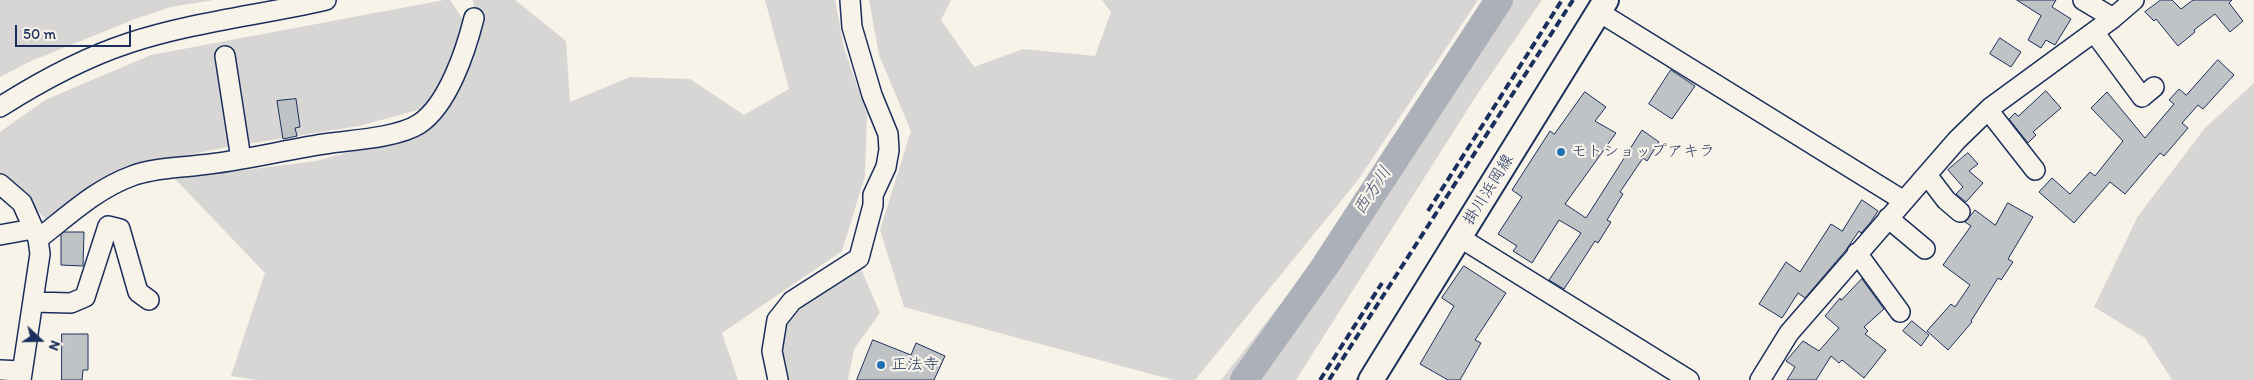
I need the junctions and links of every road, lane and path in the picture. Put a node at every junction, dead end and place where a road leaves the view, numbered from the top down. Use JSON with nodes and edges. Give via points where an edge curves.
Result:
{"nodes":[{"id":1,"x":326,"y":0,"type":"edge"},
{"id":2,"x":850,"y":0,"type":"edge"},
{"id":3,"x":2083,"y":0,"type":"edge"},
{"id":4,"x":2134,"y":0,"type":"edge"},
{"id":5,"x":1603,"y":6,"type":"edge"},
{"id":6,"x":474,"y":18,"type":"dead end"},
{"id":7,"x":2113,"y":18,"type":"junction"},
{"id":8,"x":2094,"y":32,"type":"junction"},
{"id":9,"x":225,"y":56,"type":"dead end"},
{"id":10,"x":2142,"y":98,"type":"dead end"},
{"id":11,"x":0,"y":107,"type":"edge"},
{"id":12,"x":1988,"y":110,"type":"junction"},
{"id":13,"x":241,"y":159,"type":"junction"},
{"id":14,"x":2035,"y":170,"type":"dead end"},
{"id":15,"x":1927,"y":175,"type":"junction"},
{"id":16,"x":0,"y":184,"type":"edge"},
{"id":17,"x":1904,"y":200,"type":"junction"},
{"id":18,"x":1960,"y":212,"type":"dead end"},
{"id":19,"x":1888,"y":218,"type":"junction"},
{"id":20,"x":0,"y":234,"type":"edge"},
{"id":21,"x":35,"y":234,"type":"junction"},
{"id":22,"x":1460,"y":237,"type":"junction"},
{"id":23,"x":1925,"y":249,"type":"dead end"},
{"id":24,"x":1857,"y":253,"type":"junction"},
{"id":25,"x":149,"y":300,"type":"dead end"},
{"id":26,"x":33,"y":302,"type":"junction"},
{"id":27,"x":1900,"y":312,"type":"dead end"},
{"id":28,"x":0,"y":370,"type":"edge"},
{"id":29,"x":22,"y":376,"type":"edge"},
{"id":30,"x":778,"y":380,"type":"edge"},
{"id":31,"x":1371,"y":380,"type":"edge"},
{"id":32,"x":1689,"y":380,"type":"edge"},
{"id":33,"x":1760,"y":380,"type":"edge"}],
"edges":[{"from":1,"to":11,"type":"street","via":[[130,42],[74,65]]},
{"from":2,"to":30,"type":"street","via":[[852,27],[872,95],[888,134],[887,158],[873,195],[859,258],[792,301],[777,320],[772,352]]},
{"from":3,"to":7,"type":"street"},
{"from":4,"to":7,"type":"street"},
{"from":5,"to":17,"type":"street"},
{"from":5,"to":22,"type":"main road","name":"掛川浜岡線"},
{"from":6,"to":13,"type":"street","via":[[468,45],[440,103],[420,123],[404,131]]},
{"from":7,"to":8,"type":"street"},
{"from":8,"to":10,"type":"street"},
{"from":8,"to":12,"type":"street"},
{"from":9,"to":13,"type":"street"},
{"from":12,"to":14,"type":"street"},
{"from":12,"to":15,"type":"street"},
{"from":13,"to":21,"type":"street","via":[[133,175],[99,192]]},
{"from":15,"to":17,"type":"street"},
{"from":15,"to":18,"type":"street"},
{"from":16,"to":21,"type":"street","via":[[22,203]]},
{"from":17,"to":19,"type":"street"},
{"from":19,"to":23,"type":"street"},
{"from":19,"to":24,"type":"street"},
{"from":20,"to":21,"type":"street"},
{"from":21,"to":26,"type":"street","via":[[40,254]]},
{"from":22,"to":31,"type":"main road","name":"掛川浜岡線"},
{"from":22,"to":32,"type":"street"},
{"from":24,"to":27,"type":"street"},
{"from":24,"to":33,"type":"street","via":[[1788,333]]},
{"from":25,"to":26,"type":"street","via":[[138,292],[120,229],[108,226],[86,297],[71,303]]},
{"from":26,"to":29,"type":"street"},
{"from":28,"to":29,"type":"street"}]}
